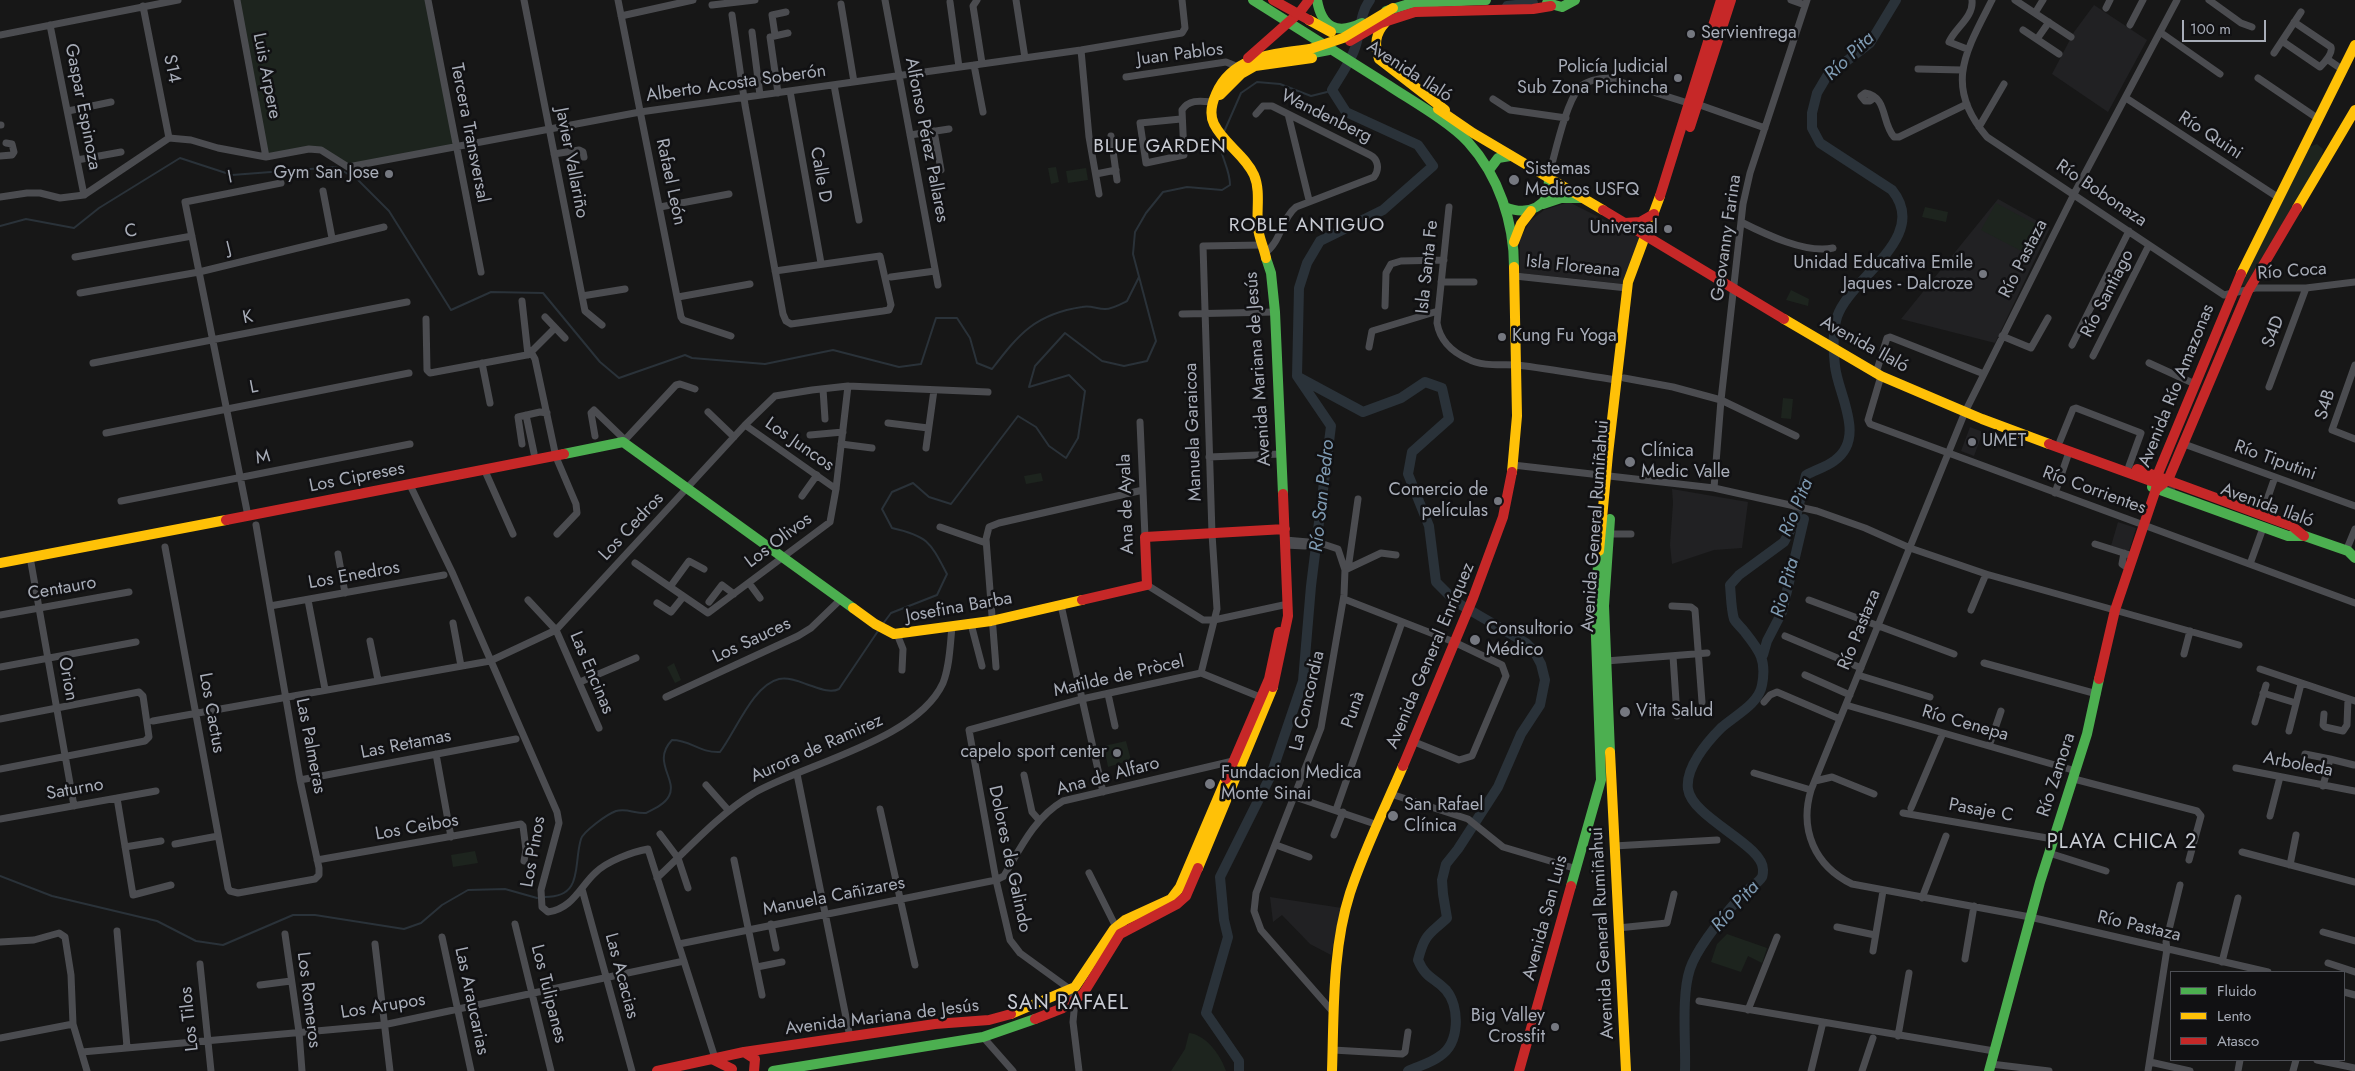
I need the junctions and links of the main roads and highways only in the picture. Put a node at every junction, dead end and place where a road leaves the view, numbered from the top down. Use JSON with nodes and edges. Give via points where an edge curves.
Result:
{"nodes":[{"id":1,"x":1253,"y":0,"type":"edge"},
{"id":2,"x":1273,"y":0,"type":"edge"},
{"id":3,"x":1309,"y":0,"type":"edge"},
{"id":4,"x":1317,"y":0,"type":"edge"},
{"id":5,"x":1486,"y":0,"type":"edge"},
{"id":6,"x":1575,"y":0,"type":"edge"},
{"id":7,"x":1721,"y":0,"type":"edge"},
{"id":8,"x":1731,"y":0,"type":"edge"},
{"id":9,"x":1547,"y":3,"type":"edge"},
{"id":10,"x":1393,"y":8,"type":"junction"},
{"id":11,"x":1389,"y":19,"type":"junction"},
{"id":12,"x":1289,"y":22,"type":"junction"},
{"id":13,"x":1354,"y":34,"type":"junction"},
{"id":14,"x":2355,"y":45,"type":"edge"},
{"id":15,"x":1340,"y":52,"type":"junction"},
{"id":16,"x":1261,"y":58,"type":"junction"},
{"id":17,"x":1241,"y":64,"type":"junction"},
{"id":18,"x":1365,"y":67,"type":"junction"},
{"id":19,"x":1216,"y":99,"type":"junction"},
{"id":20,"x":1693,"y":104,"type":"junction"},
{"id":21,"x":2355,"y":110,"type":"edge"},
{"id":22,"x":1460,"y":124,"type":"junction"},
{"id":23,"x":1510,"y":156,"type":"junction"},
{"id":24,"x":1489,"y":170,"type":"junction"},
{"id":25,"x":1549,"y":178,"type":"junction"},
{"id":26,"x":1582,"y":198,"type":"junction"},
{"id":27,"x":1543,"y":204,"type":"junction"},
{"id":28,"x":1505,"y":206,"type":"junction"},
{"id":29,"x":1531,"y":211,"type":"junction"},
{"id":30,"x":1654,"y":214,"type":"junction"},
{"id":31,"x":1625,"y":223,"type":"junction"},
{"id":32,"x":1649,"y":237,"type":"junction"},
{"id":33,"x":1514,"y":246,"type":"junction"},
{"id":34,"x":1620,"y":379,"type":"junction"},
{"id":35,"x":2032,"y":437,"type":"junction"},
{"id":36,"x":624,"y":440,"type":"joint"},
{"id":37,"x":1610,"y":477,"type":"junction"},
{"id":38,"x":2168,"y":480,"type":"junction"},
{"id":39,"x":2155,"y":482,"type":"junction"},
{"id":40,"x":2175,"y":490,"type":"tunnel mouth"},
{"id":41,"x":1284,"y":529,"type":"junction"},
{"id":42,"x":2304,"y":536,"type":"junction"},
{"id":43,"x":2351,"y":552,"type":"edge"},
{"id":44,"x":0,"y":561,"type":"edge"},
{"id":45,"x":1147,"y":585,"type":"joint"},
{"id":46,"x":1602,"y":772,"type":"joint"},
{"id":47,"x":1179,"y":897,"type":"junction"},
{"id":48,"x":742,"y":1052,"type":"junction"},
{"id":49,"x":713,"y":1058,"type":"junction"},
{"id":50,"x":1990,"y":1067,"type":"edge"},
{"id":51,"x":733,"y":1070,"type":"edge"},
{"id":52,"x":657,"y":1071,"type":"edge"},
{"id":53,"x":754,"y":1071,"type":"edge"},
{"id":54,"x":773,"y":1071,"type":"edge"},
{"id":55,"x":1332,"y":1071,"type":"edge"},
{"id":56,"x":1519,"y":1071,"type":"edge"},
{"id":57,"x":1626,"y":1071,"type":"edge"}],
"edges":[{"from":1,"to":12,"type":"main road","name":"Avenida Ilaló"},
{"from":2,"to":13,"type":"main road","bridge":true,"via":[[1332,33]]},
{"from":3,"to":12,"type":"main road"},
{"from":4,"to":10,"type":"main road","bridge":true,"via":[[1323,20],[1336,29],[1353,29]]},
{"from":5,"to":10,"type":"main road","via":[[1422,2]]},
{"from":6,"to":9,"type":"main road","via":[[1564,7]]},
{"from":7,"to":20,"type":"main road","name":"Avenida General Rumiñahui"},
{"from":8,"to":20,"type":"main road","name":"Avenida General Rumiñahui"},
{"from":9,"to":11,"type":"main road","via":[[1504,9],[1425,11]]},
{"from":10,"to":13,"type":"main road","bridge":true},
{"from":11,"to":16,"type":"main road","via":[[1336,48],[1312,54]]},
{"from":11,"to":22,"type":"main road","via":[[1377,32],[1375,45],[1381,61]]},
{"from":12,"to":15,"type":"main road","name":"Avenida Ilaló"},
{"from":12,"to":17,"type":"main road"},
{"from":13,"to":16,"type":"main road","bridge":true,"via":[[1325,47]]},
{"from":14,"to":39,"type":"main road","name":"Avenida Río Amazonas","via":[[2231,294]]},
{"from":15,"to":18,"type":"main road","name":"Avenida Ilaló"},
{"from":15,"to":19,"type":"main road","via":[[1319,58],[1255,66],[1241,74]]},
{"from":16,"to":17,"type":"main road"},
{"from":16,"to":19,"type":"main road","via":[[1238,74]]},
{"from":17,"to":19,"type":"main road","via":[[1222,80]]},
{"from":18,"to":22,"type":"main road","name":"Avenida Ilaló"},
{"from":18,"to":24,"type":"main road","name":"Avenida Ilaló","via":[[1459,133]]},
{"from":19,"to":41,"type":"main road","name":"Avenida Mariana de Jesús","via":[[1214,123],[1243,157],[1257,183],[1258,225],[1271,273],[1275,312]]},
{"from":20,"to":30,"type":"main road","name":"Avenida General Rumiñahui"},
{"from":20,"to":32,"type":"main road","name":"Avenida General Rumiñahui"},
{"from":21,"to":38,"type":"main road","name":"Avenida Río Amazonas","via":[[2248,291]]},
{"from":22,"to":23,"type":"main road","name":"Avenida Ilaló"},
{"from":23,"to":24,"type":"main road","via":[[1495,160]]},
{"from":23,"to":25,"type":"main road"},
{"from":24,"to":28,"type":"main road"},
{"from":25,"to":26,"type":"main road","name":"Avenida Ilaló"},
{"from":25,"to":27,"type":"main road","via":[[1550,192]]},
{"from":26,"to":27,"type":"main road","via":[[1561,198]]},
{"from":26,"to":31,"type":"main road","name":"Avenida Ilaló"},
{"from":27,"to":29,"type":"main road"},
{"from":28,"to":29,"type":"main road","via":[[1518,212]]},
{"from":28,"to":33,"type":"main road","name":"Avenida General Enríquez"},
{"from":29,"to":33,"type":"main road","name":"Avenida General Enríquez","via":[[1521,224]]},
{"from":30,"to":31,"type":"main road","via":[[1640,222]]},
{"from":30,"to":32,"type":"main road","name":"Avenida General Rumiñahui"},
{"from":31,"to":32,"type":"main road","name":"Avenida Ilaló"},
{"from":32,"to":34,"type":"main road","name":"Avenida General Rumiñahui","via":[[1634,293]]},
{"from":32,"to":34,"type":"main road","name":"Avenida General Rumiñahui","via":[[1627,288]]},
{"from":32,"to":35,"type":"main road","name":"Avenida Ilaló","via":[[1878,375]]},
{"from":33,"to":55,"type":"main road","name":"Avenida General Enríquez","via":[[1517,416],[1513,464],[1503,517],[1473,598],[1350,893],[1342,924],[1333,1012]]},
{"from":34,"to":37,"type":"main road","name":"Avenida General Rumiñahui"},
{"from":35,"to":39,"type":"main road","name":"Avenida Ilaló"},
{"from":35,"to":39,"type":"main road","via":[[2043,446],[2068,456]]},
{"from":35,"to":39,"type":"main road","via":[[2044,436],[2129,466]]},
{"from":36,"to":44,"type":"main road","name":"Los Cipreses","via":[[485,471]]},
{"from":36,"to":45,"type":"main road","name":"Josefina Barba","via":[[885,631],[897,634],[991,621]]},
{"from":37,"to":46,"type":"main road","name":"Avenida General Rumiñahui","via":[[1595,608]]},
{"from":37,"to":57,"type":"main road","name":"Avenida General Rumiñahui","via":[[1604,606]]},
{"from":38,"to":39,"type":"main road","name":"Avenida Río Amazonas"},
{"from":38,"to":42,"type":"main road","via":[[2292,526]]},
{"from":39,"to":42,"type":"main road","via":[[2263,528],[2288,536]]},
{"from":39,"to":50,"type":"main road","name":"Río Zamora","via":[[2144,524],[2128,555],[2128,568],[2115,610],[2097,694],[2030,917]]},
{"from":40,"to":42,"type":"main road","name":"Avenida Ilaló"},
{"from":41,"to":45,"type":"main road","name":"Ana de Ayala","via":[[1145,537]]},
{"from":41,"to":47,"type":"main road","name":"Avenida Mariana de Jesús","via":[[1290,543],[1288,604],[1282,614],[1264,698]]},
{"from":42,"to":43,"type":"main road","name":"Avenida Ilaló"},
{"from":46,"to":56,"type":"main road","name":"Avenida San Luis"},
{"from":47,"to":48,"type":"main road","name":"Avenida Mariana de Jesús","via":[[1116,927],[1071,990],[996,1019],[935,1024]]},
{"from":47,"to":54,"type":"main road","name":"Avenida Mariana de Jesús","via":[[1120,934],[1083,994],[1062,1008],[983,1038]]},
{"from":48,"to":49,"type":"main road","name":"Avenida Mariana de Jesús"},
{"from":48,"to":51,"type":"main road","via":[[734,1057]]},
{"from":48,"to":53,"type":"main road","via":[[755,1059]]},
{"from":49,"to":51,"type":"main road"},
{"from":49,"to":52,"type":"main road","name":"Avenida Mariana de Jesús"}]}
